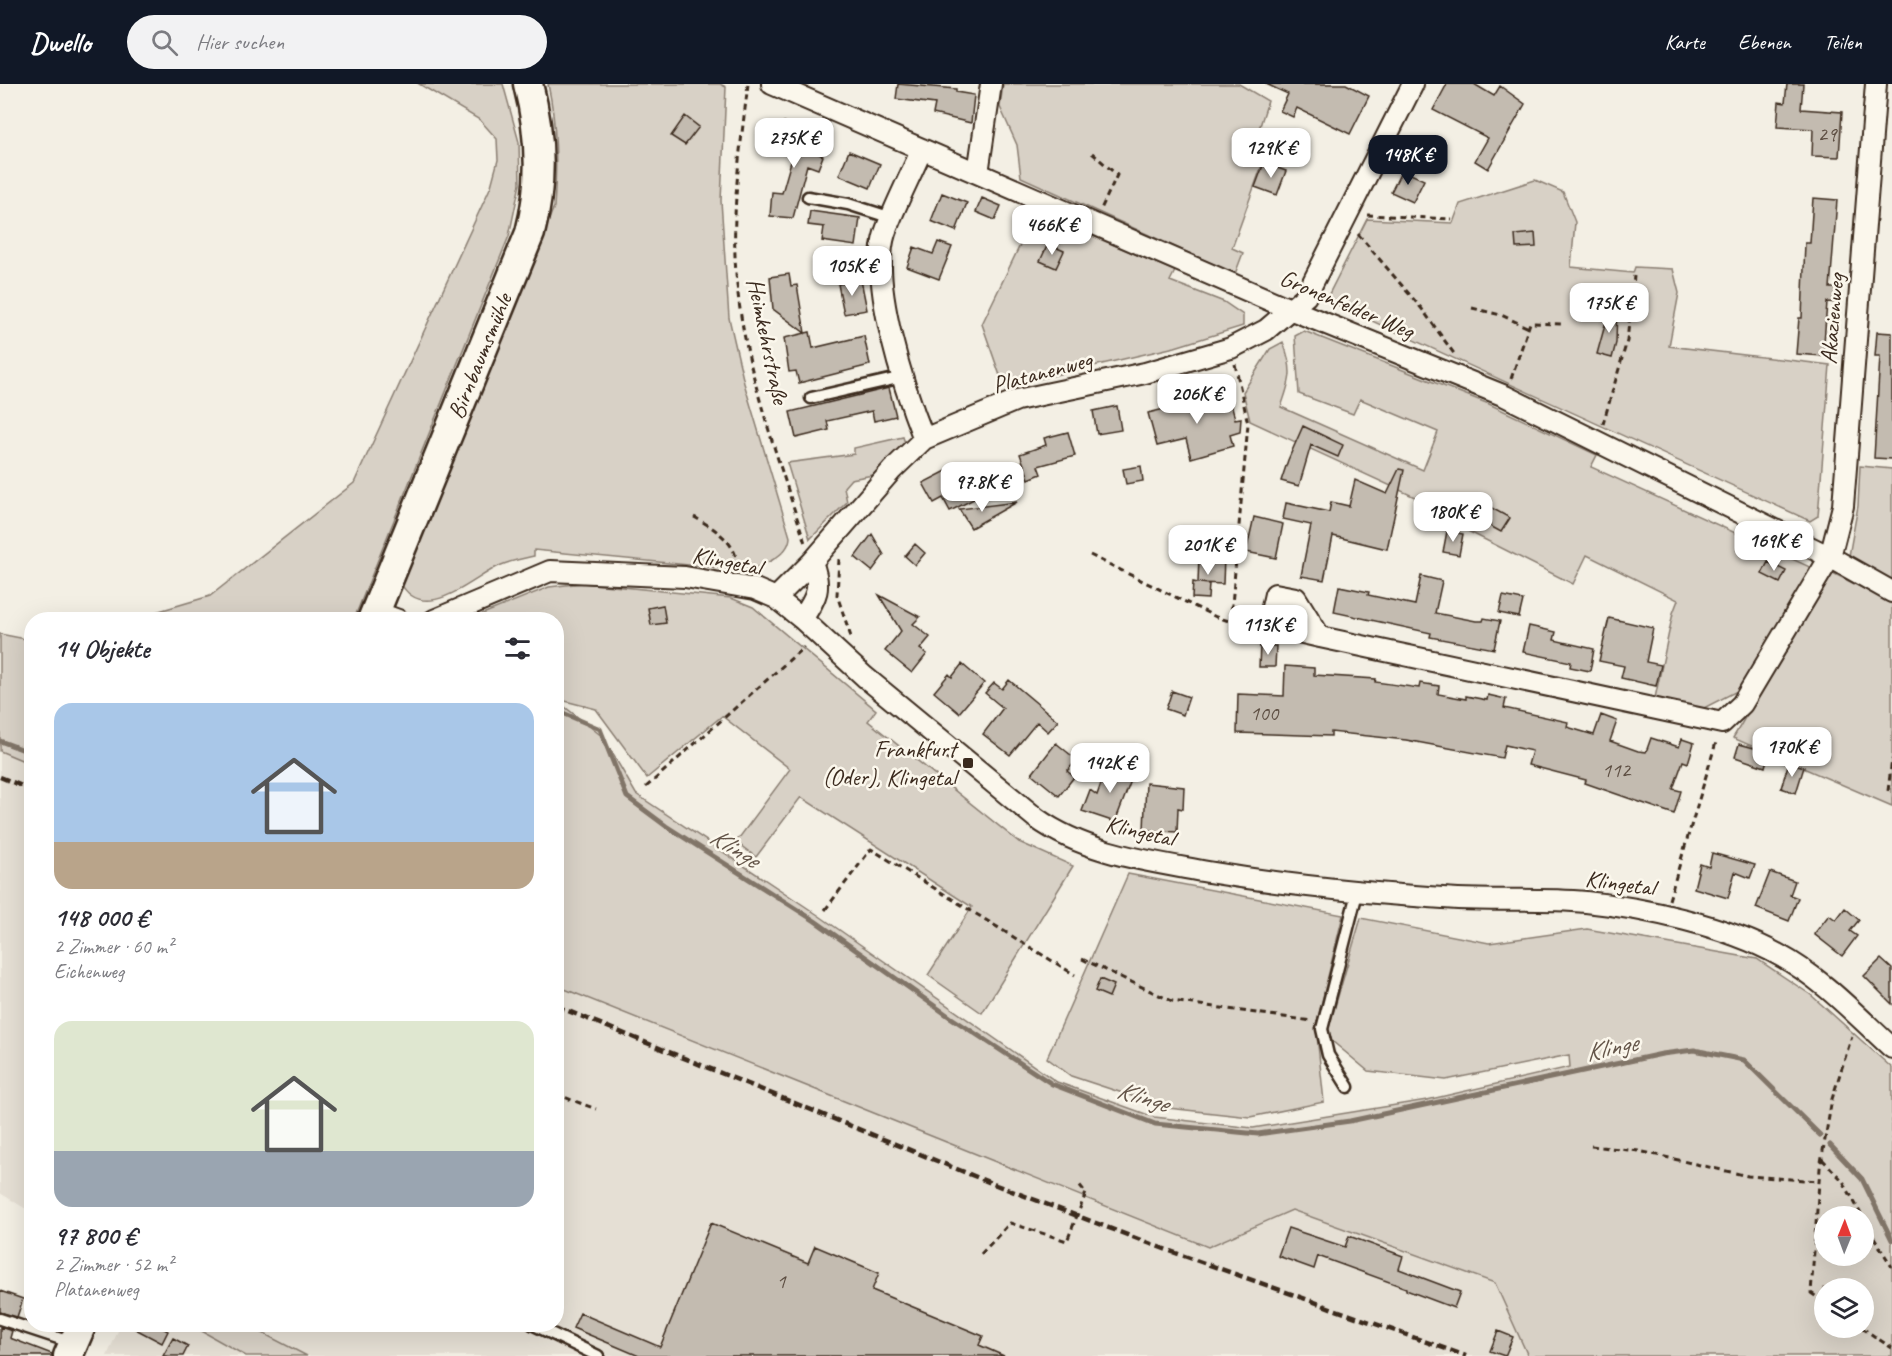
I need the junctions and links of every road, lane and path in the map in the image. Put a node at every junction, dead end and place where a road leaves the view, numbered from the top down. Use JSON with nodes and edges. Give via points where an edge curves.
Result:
{"nodes":[{"id":1,"x":528,"y":84,"type":"edge"},
{"id":2,"x":748,"y":84,"type":"edge"},
{"id":3,"x":772,"y":84,"type":"edge"},
{"id":4,"x":991,"y":84,"type":"edge"},
{"id":5,"x":1413,"y":84,"type":"edge"},
{"id":6,"x":1876,"y":84,"type":"edge"},
{"id":7,"x":922,"y":149,"type":"junction"},
{"id":8,"x":1092,"y":153,"type":"dead end"},
{"id":9,"x":978,"y":173,"type":"junction"},
{"id":10,"x":807,"y":197,"type":"dead end"},
{"id":11,"x":1346,"y":216,"type":"junction"},
{"id":12,"x":892,"y":218,"type":"junction"},
{"id":13,"x":1452,"y":219,"type":"dead end"},
{"id":14,"x":1095,"y":222,"type":"junction"},
{"id":15,"x":1634,"y":276,"type":"dead end"},
{"id":16,"x":1472,"y":308,"type":"dead end"},
{"id":17,"x":1292,"y":310,"type":"junction"},
{"id":18,"x":1562,"y":324,"type":"dead end"},
{"id":19,"x":1529,"y":327,"type":"junction"},
{"id":20,"x":1232,"y":348,"type":"junction"},
{"id":21,"x":1456,"y":356,"type":"dead end"},
{"id":22,"x":903,"y":377,"type":"junction"},
{"id":23,"x":1505,"y":396,"type":"junction"},
{"id":24,"x":811,"y":398,"type":"dead end"},
{"id":25,"x":924,"y":439,"type":"junction"},
{"id":26,"x":1598,"y":441,"type":"junction"},
{"id":27,"x":694,"y":517,"type":"dead end"},
{"id":28,"x":1090,"y":555,"type":"dead end"},
{"id":29,"x":1830,"y":557,"type":"junction"},
{"id":30,"x":840,"y":558,"type":"dead end"},
{"id":31,"x":813,"y":562,"type":"junction"},
{"id":32,"x":732,"y":585,"type":"junction"},
{"id":33,"x":1892,"y":592,"type":"edge"},
{"id":34,"x":776,"y":598,"type":"junction"},
{"id":35,"x":384,"y":612,"type":"edge"},
{"id":36,"x":453,"y":612,"type":"edge"},
{"id":37,"x":1231,"y":615,"type":"junction"},
{"id":38,"x":802,"y":619,"type":"junction"},
{"id":39,"x":1268,"y":625,"type":"junction"},
{"id":40,"x":817,"y":633,"type":"junction"},
{"id":41,"x":1320,"y":637,"type":"junction"},
{"id":42,"x":857,"y":646,"type":"dead end"},
{"id":43,"x":1722,"y":723,"type":"junction"},
{"id":44,"x":1892,"y":759,"type":"edge"},
{"id":45,"x":646,"y":787,"type":"dead end"},
{"id":46,"x":1888,"y":791,"type":"dead end"},
{"id":47,"x":1357,"y":893,"type":"junction"},
{"id":48,"x":825,"y":910,"type":"dead end"},
{"id":49,"x":1664,"y":915,"type":"junction"},
{"id":50,"x":1082,"y":958,"type":"dead end"},
{"id":51,"x":1075,"y":975,"type":"dead end"},
{"id":52,"x":1858,"y":1017,"type":"junction"},
{"id":53,"x":1323,"y":1022,"type":"junction"},
{"id":54,"x":1892,"y":1048,"type":"edge"},
{"id":55,"x":1348,"y":1087,"type":"dead end"},
{"id":56,"x":564,"y":1097,"type":"edge"},
{"id":57,"x":596,"y":1109,"type":"dead end"},
{"id":58,"x":1591,"y":1146,"type":"dead end"},
{"id":59,"x":1821,"y":1159,"type":"junction"},
{"id":60,"x":1819,"y":1181,"type":"junction"},
{"id":61,"x":1078,"y":1183,"type":"dead end"},
{"id":62,"x":1856,"y":1206,"type":"edge"},
{"id":63,"x":1874,"y":1238,"type":"edge"},
{"id":64,"x":981,"y":1254,"type":"dead end"},
{"id":65,"x":1892,"y":1267,"type":"edge"},
{"id":66,"x":1814,"y":1295,"type":"edge"},
{"id":67,"x":0,"y":1319,"type":"edge"},
{"id":68,"x":24,"y":1326,"type":"edge"},
{"id":69,"x":44,"y":1332,"type":"edge"},
{"id":70,"x":548,"y":1332,"type":"edge"},
{"id":71,"x":1874,"y":1336,"type":"edge"},
{"id":72,"x":75,"y":1341,"type":"edge"},
{"id":73,"x":1892,"y":1348,"type":"edge"},
{"id":74,"x":598,"y":1356,"type":"edge"}],
"edges":[{"from":1,"to":35,"type":"main road","name":"Birnbaumsmühle","via":[[539,154],[538,202],[530,233]]},
{"from":2,"to":31,"type":"path","name":"Heimkehrstraße","via":[[737,195],[736,283],[760,396]]},
{"from":3,"to":7,"type":"street","name":"Gronenfelder Weg"},
{"from":4,"to":9,"type":"street"},
{"from":5,"to":11,"type":"street","name":"Platanenweg"},
{"from":6,"to":29,"type":"street","name":"Akazienweg","via":[[1843,506]]},
{"from":7,"to":9,"type":"street","name":"Gronenfelder Weg"},
{"from":7,"to":12,"type":"street"},
{"from":8,"to":14,"type":"path","via":[[1117,175]]},
{"from":9,"to":14,"type":"street","name":"Gronenfelder Weg"},
{"from":10,"to":12,"type":"lane","via":[[848,204]]},
{"from":11,"to":13,"type":"path"},
{"from":11,"to":17,"type":"street","name":"Platanenweg","via":[[1306,296]]},
{"from":11,"to":21,"type":"path"},
{"from":12,"to":22,"type":"street","via":[[885,235],[882,282]]},
{"from":14,"to":17,"type":"street","name":"Gronenfelder Weg"},
{"from":15,"to":26,"type":"path","via":[[1627,341]]},
{"from":16,"to":19,"type":"path"},
{"from":17,"to":20,"type":"street","name":"Platanenweg"},
{"from":17,"to":23,"type":"street","name":"Gronenfelder Weg"},
{"from":18,"to":19,"type":"path","via":[[1530,323]]},
{"from":19,"to":23,"type":"path"},
{"from":20,"to":25,"type":"street","name":"Platanenweg","via":[[1145,373],[1017,400]]},
{"from":20,"to":37,"type":"path","via":[[1248,424]]},
{"from":22,"to":24,"type":"lane"},
{"from":22,"to":25,"type":"street"},
{"from":23,"to":26,"type":"street","name":"Gronenfelder Weg"},
{"from":25,"to":31,"type":"street","name":"Platanenweg"},
{"from":26,"to":29,"type":"street","name":"Gronenfelder Weg"},
{"from":27,"to":32,"type":"path","via":[[711,526],[735,551],[738,558]]},
{"from":28,"to":37,"type":"path","via":[[1216,617],[1229,621]]},
{"from":29,"to":33,"type":"street","name":"Gronenfelder Weg"},
{"from":29,"to":43,"type":"street","via":[[1742,704]]},
{"from":30,"to":42,"type":"path","via":[[837,595],[842,617]]},
{"from":31,"to":34,"type":"street","name":"Platanenweg"},
{"from":31,"to":38,"type":"street","via":[[820,581],[814,602]]},
{"from":32,"to":34,"type":"street","name":"Klingetal"},
{"from":32,"to":36,"type":"street","name":"Klingetal","via":[[684,577],[550,571]]},
{"from":34,"to":38,"type":"street","name":"Klingetal"},
{"from":37,"to":39,"type":"path"},
{"from":38,"to":40,"type":"street","name":"Klingetal"},
{"from":39,"to":41,"type":"street"},
{"from":39,"to":41,"type":"street","via":[[1275,594],[1296,598]]},
{"from":40,"to":45,"type":"path"},
{"from":40,"to":47,"type":"street","name":"Klingetal","via":[[968,763],[1062,834],[1125,856]]},
{"from":41,"to":43,"type":"street"},
{"from":43,"to":49,"type":"path"},
{"from":44,"to":46,"type":"path"},
{"from":47,"to":49,"type":"street","name":"Klingetal","via":[[1586,902]]},
{"from":47,"to":53,"type":"lane"},
{"from":48,"to":51,"type":"path","via":[[871,849]]},
{"from":49,"to":52,"type":"street","name":"Klingetal","via":[[1779,954],[1820,982]]},
{"from":50,"to":53,"type":"path","via":[[1172,1001]]},
{"from":52,"to":54,"type":"street","name":"Klingetal"},
{"from":52,"to":59,"type":"path","via":[[1832,1099]]},
{"from":53,"to":55,"type":"lane","via":[[1328,1055]]},
{"from":56,"to":57,"type":"path"},
{"from":58,"to":60,"type":"path","via":[[1639,1151],[1748,1176]]},
{"from":59,"to":60,"type":"path"},
{"from":59,"to":62,"type":"path","via":[[1843,1181]]},
{"from":60,"to":66,"type":"path","via":[[1811,1293]]},
{"from":61,"to":64,"type":"path","via":[[1086,1193],[1067,1241],[1010,1223]]},
{"from":63,"to":65,"type":"path"},
{"from":67,"to":68,"type":"lane"},
{"from":69,"to":72,"type":"lane"},
{"from":70,"to":74,"type":"lane"},
{"from":71,"to":73,"type":"path"}]}
